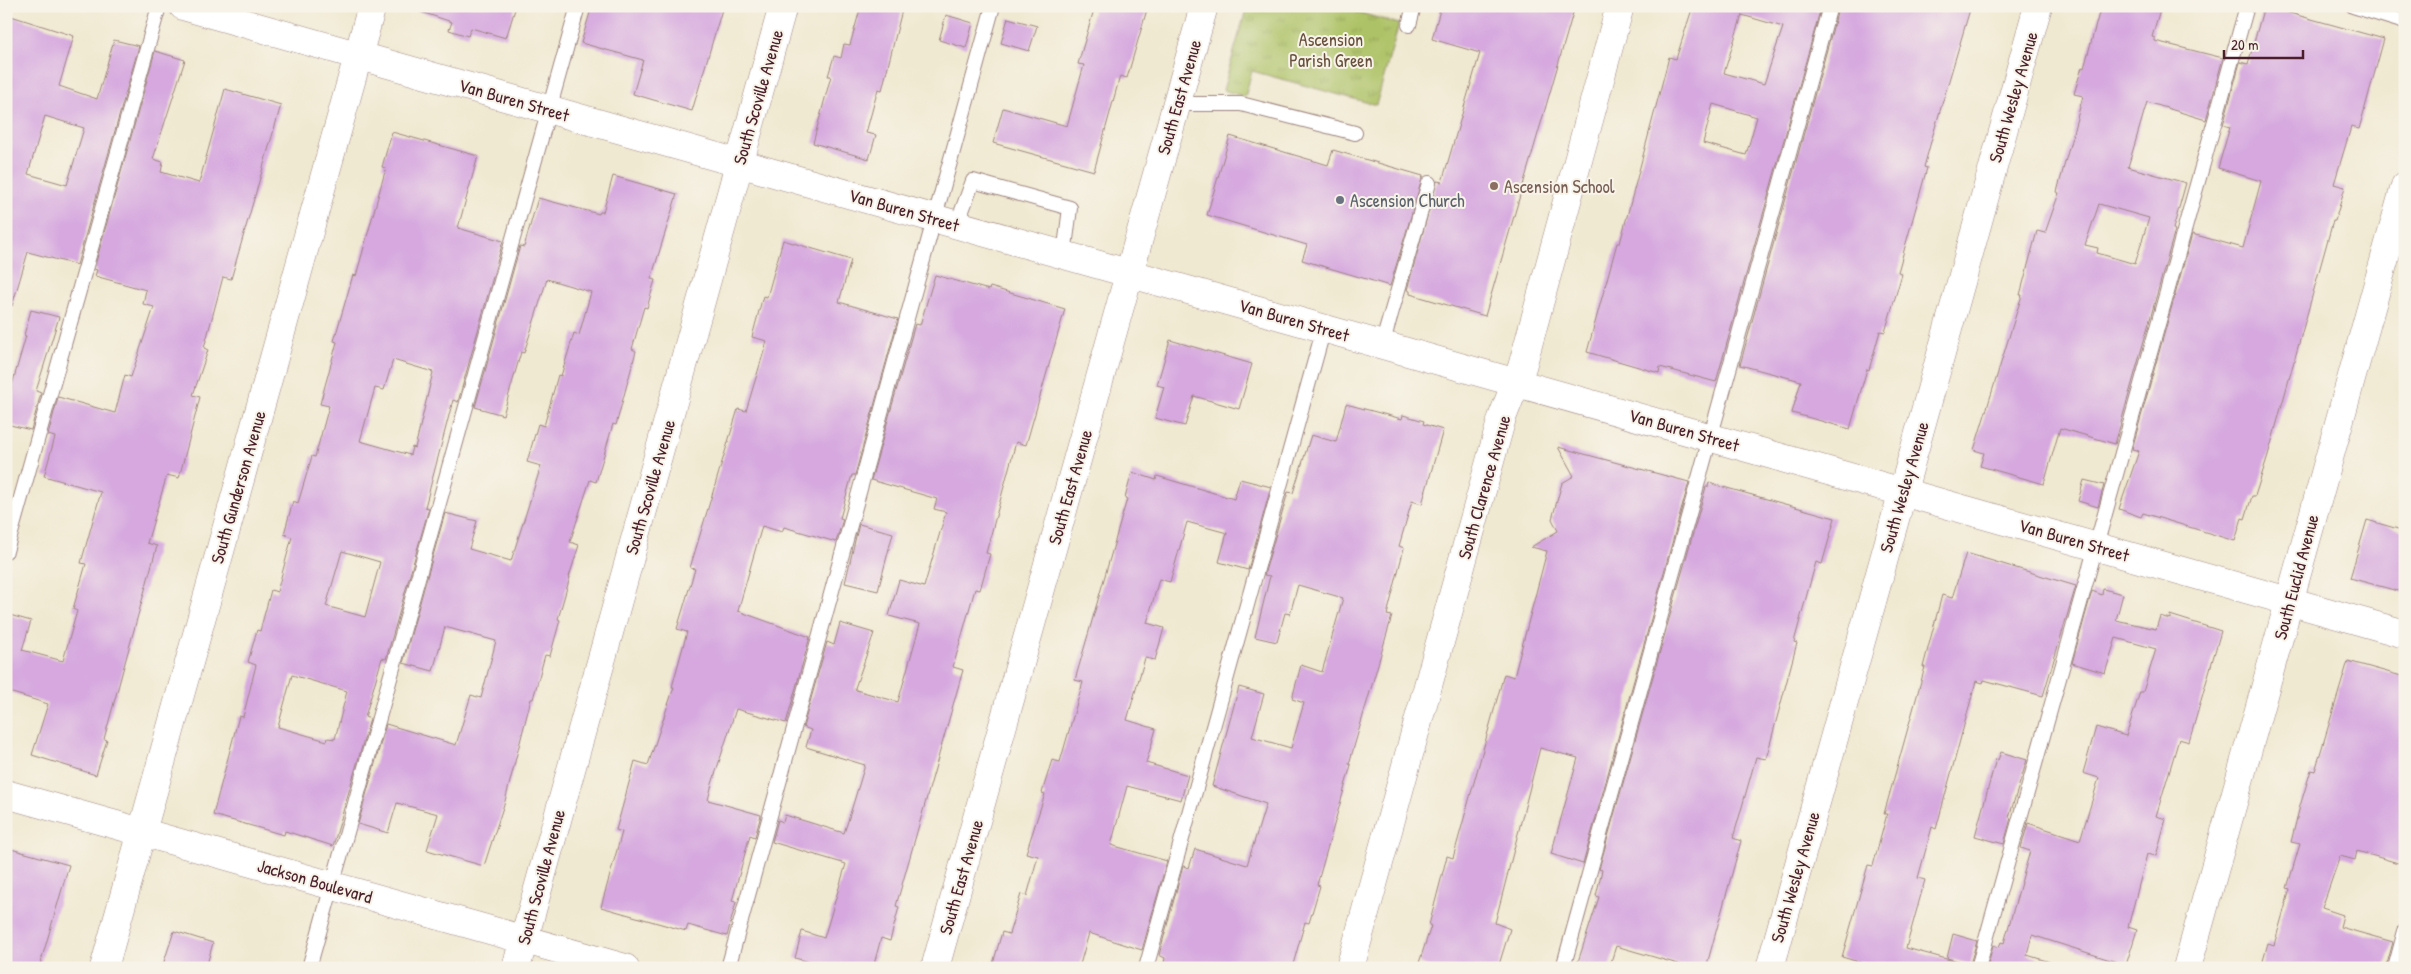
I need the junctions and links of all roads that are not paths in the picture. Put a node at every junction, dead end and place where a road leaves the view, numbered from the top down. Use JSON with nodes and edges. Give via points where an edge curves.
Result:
{"nodes":[{"id":1,"x":159,"y":6,"type":"edge"},
{"id":2,"x":183,"y":6,"type":"edge"},
{"id":3,"x":372,"y":6,"type":"edge"},
{"id":4,"x":578,"y":6,"type":"edge"},
{"id":5,"x":784,"y":6,"type":"edge"},
{"id":6,"x":993,"y":6,"type":"edge"},
{"id":7,"x":1204,"y":6,"type":"edge"},
{"id":8,"x":1414,"y":6,"type":"edge"},
{"id":9,"x":1620,"y":6,"type":"edge"},
{"id":10,"x":1830,"y":6,"type":"edge"},
{"id":11,"x":2038,"y":6,"type":"edge"},
{"id":12,"x":2247,"y":6,"type":"edge"},
{"id":13,"x":2353,"y":6,"type":"edge"},
{"id":14,"x":2405,"y":22,"type":"edge"},
{"id":15,"x":1408,"y":25,"type":"dead end"},
{"id":16,"x":358,"y":56,"type":"junction"},
{"id":17,"x":1177,"y":104,"type":"junction"},
{"id":18,"x":549,"y":110,"type":"junction"},
{"id":19,"x":1355,"y":133,"type":"dead end"},
{"id":20,"x":740,"y":163,"type":"junction"},
{"id":21,"x":1429,"y":183,"type":"dead end"},
{"id":22,"x":2405,"y":186,"type":"edge"},
{"id":23,"x":946,"y":221,"type":"junction"},
{"id":24,"x":1064,"y":255,"type":"junction"},
{"id":25,"x":1130,"y":273,"type":"junction"},
{"id":26,"x":1324,"y":328,"type":"junction"},
{"id":27,"x":1382,"y":345,"type":"junction"},
{"id":28,"x":1515,"y":382,"type":"junction"},
{"id":29,"x":1710,"y":437,"type":"junction"},
{"id":30,"x":1902,"y":492,"type":"junction"},
{"id":31,"x":2096,"y":546,"type":"junction"},
{"id":32,"x":6,"y":551,"type":"edge"},
{"id":33,"x":2289,"y":601,"type":"junction"},
{"id":34,"x":2405,"y":634,"type":"edge"},
{"id":35,"x":6,"y":794,"type":"edge"},
{"id":36,"x":142,"y":832,"type":"junction"},
{"id":37,"x":332,"y":885,"type":"junction"},
{"id":38,"x":2405,"y":931,"type":"edge"},
{"id":39,"x":524,"y":939,"type":"junction"},
{"id":40,"x":104,"y":968,"type":"edge"},
{"id":41,"x":309,"y":968,"type":"edge"},
{"id":42,"x":516,"y":968,"type":"edge"},
{"id":43,"x":625,"y":968,"type":"edge"},
{"id":44,"x":728,"y":968,"type":"edge"},
{"id":45,"x":935,"y":968,"type":"edge"},
{"id":46,"x":1146,"y":968,"type":"edge"},
{"id":47,"x":1350,"y":968,"type":"edge"},
{"id":48,"x":1563,"y":968,"type":"edge"},
{"id":49,"x":1770,"y":968,"type":"edge"},
{"id":50,"x":1978,"y":968,"type":"edge"},
{"id":51,"x":2187,"y":968,"type":"edge"},
{"id":52,"x":2395,"y":968,"type":"edge"}],
"edges":[{"from":1,"to":32,"type":"lane"},
{"from":2,"to":16,"type":"street","name":"Van Buren Street"},
{"from":3,"to":16,"type":"street","name":"South Gunderson Avenue"},
{"from":4,"to":18,"type":"lane"},
{"from":5,"to":20,"type":"street","name":"South Scoville Avenue"},
{"from":6,"to":23,"type":"lane"},
{"from":7,"to":17,"type":"street","name":"South East Avenue"},
{"from":8,"to":15,"type":"lane"},
{"from":9,"to":28,"type":"street","name":"South Clarence Avenue","via":[[1522,367]]},
{"from":10,"to":29,"type":"lane"},
{"from":11,"to":30,"type":"street","name":"South Wesley Avenue"},
{"from":12,"to":31,"type":"lane"},
{"from":13,"to":14,"type":"lane"},
{"from":16,"to":18,"type":"street","name":"Van Buren Street"},
{"from":16,"to":36,"type":"street","name":"South Gunderson Avenue"},
{"from":17,"to":19,"type":"lane","via":[[1241,104]]},
{"from":17,"to":25,"type":"street","name":"South East Avenue"},
{"from":18,"to":20,"type":"street","name":"Van Buren Street"},
{"from":18,"to":37,"type":"lane"},
{"from":20,"to":23,"type":"street","name":"Van Buren Street"},
{"from":20,"to":39,"type":"street","name":"South Scoville Avenue"},
{"from":21,"to":27,"type":"lane"},
{"from":22,"to":33,"type":"street","name":"South Euclid Avenue"},
{"from":23,"to":24,"type":"street","name":"Van Buren Street"},
{"from":23,"to":24,"type":"lane","via":[[973,181],[1070,208]]},
{"from":23,"to":44,"type":"lane"},
{"from":24,"to":25,"type":"street","name":"Van Buren Street"},
{"from":25,"to":26,"type":"street","name":"Van Buren Street"},
{"from":25,"to":45,"type":"street","name":"South East Avenue"},
{"from":26,"to":27,"type":"street","name":"Van Buren Street"},
{"from":26,"to":46,"type":"lane"},
{"from":27,"to":28,"type":"street","name":"Van Buren Street"},
{"from":28,"to":29,"type":"street","name":"Van Buren Street"},
{"from":28,"to":47,"type":"street","name":"South Clarence Avenue","via":[[1502,418]]},
{"from":29,"to":30,"type":"street","name":"Van Buren Street"},
{"from":29,"to":48,"type":"lane"},
{"from":30,"to":31,"type":"street","name":"Van Buren Street"},
{"from":30,"to":49,"type":"street","name":"South Wesley Avenue"},
{"from":31,"to":33,"type":"street","name":"Van Buren Street"},
{"from":31,"to":50,"type":"lane"},
{"from":33,"to":34,"type":"street","name":"Van Buren Street"},
{"from":33,"to":51,"type":"street","name":"South Euclid Avenue"},
{"from":35,"to":36,"type":"street","name":"Jackson Boulevard"},
{"from":36,"to":37,"type":"street","name":"Jackson Boulevard"},
{"from":36,"to":40,"type":"street","name":"South Gunderson Avenue"},
{"from":37,"to":39,"type":"street","name":"Jackson Boulevard"},
{"from":37,"to":41,"type":"lane"},
{"from":38,"to":52,"type":"lane"},
{"from":39,"to":42,"type":"street","name":"South Scoville Avenue"},
{"from":39,"to":43,"type":"street","name":"Jackson Boulevard"}]}
